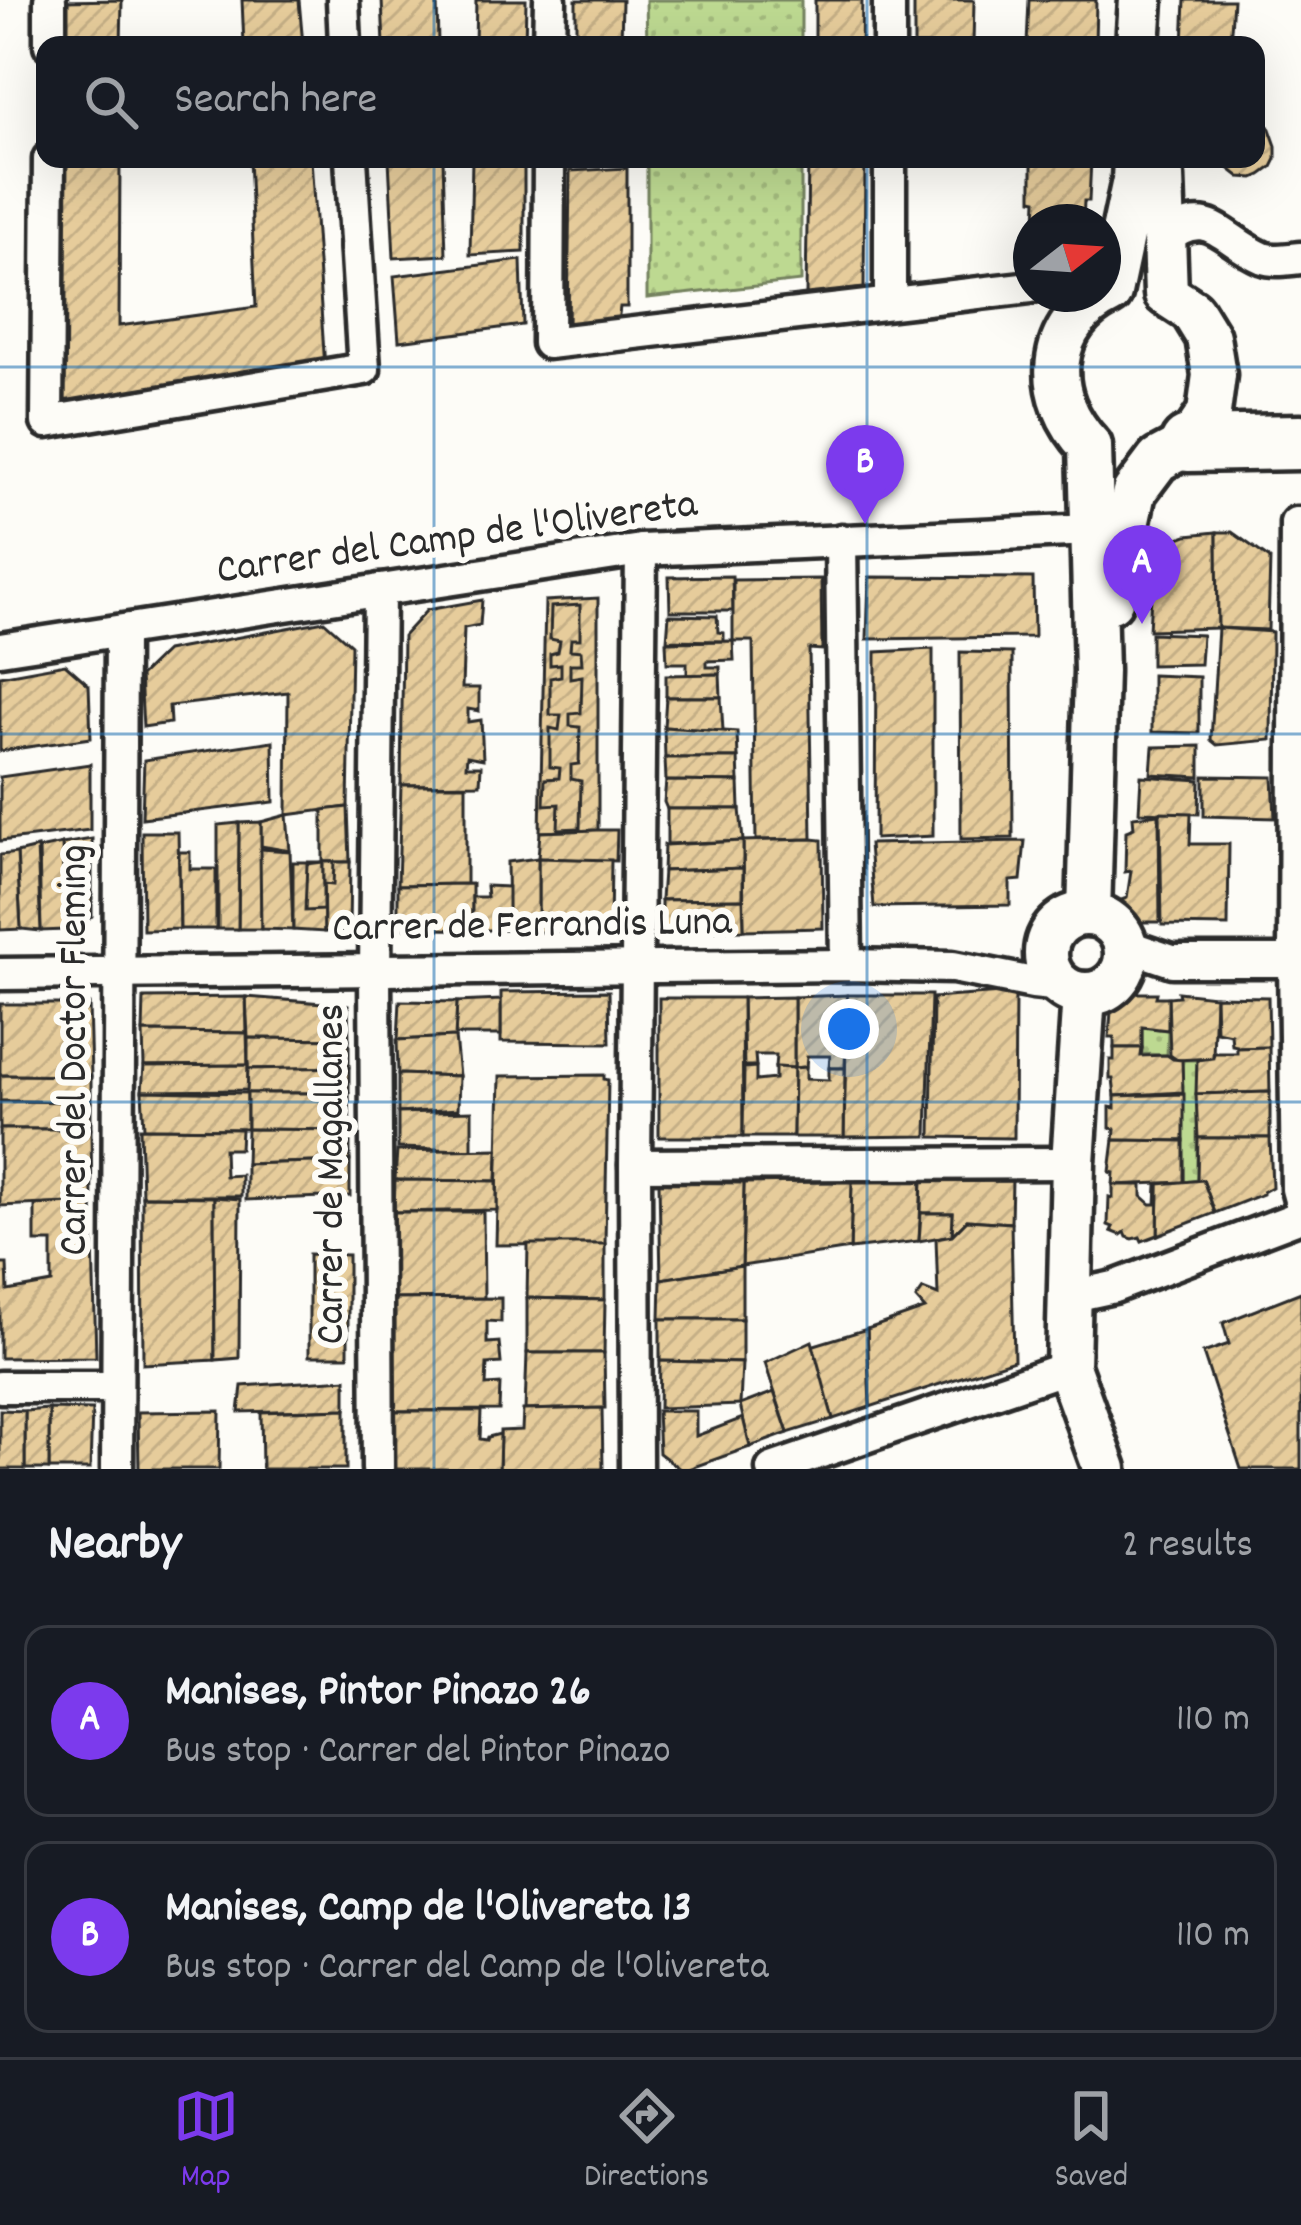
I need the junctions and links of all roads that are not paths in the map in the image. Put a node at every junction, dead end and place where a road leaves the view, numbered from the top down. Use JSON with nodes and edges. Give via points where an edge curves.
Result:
{"nodes":[{"id":1,"x":50,"y":0,"type":"edge"},
{"id":2,"x":343,"y":0,"type":"edge"},
{"id":3,"x":550,"y":0,"type":"edge"},
{"id":4,"x":889,"y":0,"type":"edge"},
{"id":5,"x":1141,"y":0,"type":"edge"},
{"id":6,"x":50,"y":36,"type":"edge"},
{"id":7,"x":345,"y":36,"type":"edge"},
{"id":8,"x":549,"y":36,"type":"edge"},
{"id":9,"x":889,"y":36,"type":"edge"},
{"id":10,"x":1139,"y":36,"type":"edge"},
{"id":11,"x":49,"y":168,"type":"edge"},
{"id":12,"x":352,"y":168,"type":"edge"},
{"id":13,"x":549,"y":168,"type":"edge"},
{"id":14,"x":890,"y":168,"type":"edge"},
{"id":15,"x":1135,"y":168,"type":"edge"},
{"id":16,"x":1160,"y":168,"type":"edge"},
{"id":17,"x":1121,"y":217,"type":"edge"},
{"id":18,"x":1162,"y":240,"type":"junction"},
{"id":19,"x":1301,"y":258,"type":"edge"},
{"id":20,"x":1013,"y":288,"type":"edge"},
{"id":21,"x":890,"y":302,"type":"junction"},
{"id":22,"x":1079,"y":312,"type":"edge"},
{"id":23,"x":1301,"y":442,"type":"edge"},
{"id":24,"x":1173,"y":452,"type":"junction"},
{"id":25,"x":1298,"y":523,"type":"edge"},
{"id":26,"x":1092,"y":530,"type":"junction"},
{"id":27,"x":841,"y":540,"type":"junction"},
{"id":28,"x":641,"y":550,"type":"junction"},
{"id":29,"x":379,"y":590,"type":"junction"},
{"id":30,"x":121,"y":631,"type":"junction"},
{"id":31,"x":0,"y":649,"type":"edge"},
{"id":32,"x":1096,"y":671,"type":"junction"},
{"id":33,"x":1089,"y":914,"type":"junction"},
{"id":34,"x":1125,"y":945,"type":"junction"},
{"id":35,"x":1298,"y":961,"type":"edge"},
{"id":36,"x":846,"y":965,"type":"junction"},
{"id":37,"x":638,"y":969,"type":"junction"},
{"id":38,"x":375,"y":972,"type":"junction"},
{"id":39,"x":121,"y":973,"type":"junction"},
{"id":40,"x":0,"y":974,"type":"edge"},
{"id":41,"x":1073,"y":990,"type":"junction"},
{"id":42,"x":1073,"y":1163,"type":"junction"},
{"id":43,"x":635,"y":1165,"type":"junction"},
{"id":44,"x":1301,"y":1204,"type":"edge"},
{"id":45,"x":1301,"y":1216,"type":"edge"},
{"id":46,"x":1068,"y":1298,"type":"junction"},
{"id":47,"x":1068,"y":1367,"type":"junction"},
{"id":48,"x":0,"y":1388,"type":"edge"},
{"id":49,"x":117,"y":1388,"type":"junction"},
{"id":50,"x":117,"y":1469,"type":"edge"},
{"id":51,"x":378,"y":1469,"type":"edge"},
{"id":52,"x":636,"y":1469,"type":"edge"},
{"id":53,"x":772,"y":1469,"type":"edge"},
{"id":54,"x":1105,"y":1469,"type":"edge"}],
"edges":[{"from":1,"to":6,"type":"street"},
{"from":2,"to":7,"type":"street"},
{"from":3,"to":8,"type":"street"},
{"from":4,"to":9,"type":"street"},
{"from":5,"to":10,"type":"street"},
{"from":11,"to":12,"type":"street","via":[[46,422],[364,369]]},
{"from":13,"to":21,"type":"street","via":[[548,343]]},
{"from":14,"to":21,"type":"street"},
{"from":15,"to":17,"type":"street"},
{"from":16,"to":18,"type":"street"},
{"from":18,"to":19,"type":"street","via":[[1198,222],[1267,260]]},
{"from":18,"to":24,"type":"street","via":[[1166,294],[1192,311],[1208,337],[1214,375],[1208,413]]},
{"from":20,"to":21,"type":"street"},
{"from":22,"to":26,"type":"street","via":[[1058,351],[1058,392],[1090,446]]},
{"from":23,"to":24,"type":"highway"},
{"from":24,"to":32,"type":"street","via":[[1134,492]]},
{"from":25,"to":35,"type":"street"},
{"from":26,"to":27,"type":"street","name":"Carrer del Camp de l'Olivereta"},
{"from":26,"to":32,"type":"street"},
{"from":27,"to":28,"type":"street","name":"Carrer del Camp de l'Olivereta"},
{"from":27,"to":36,"type":"street"},
{"from":28,"to":29,"type":"street","name":"Carrer del Camp de l'Olivereta"},
{"from":28,"to":37,"type":"street"},
{"from":29,"to":30,"type":"street","name":"Carrer del Camp de l'Olivereta"},
{"from":29,"to":38,"type":"street","name":"Carrer de Magallanes"},
{"from":30,"to":31,"type":"street","name":"Carrer del Camp de l'Olivereta"},
{"from":30,"to":39,"type":"street","name":"Carrer del Doctor Fleming"},
{"from":32,"to":33,"type":"street"},
{"from":33,"to":34,"type":"street","via":[[1109,921]]},
{"from":33,"to":41,"type":"street","via":[[1066,919],[1049,936],[1048,968]]},
{"from":34,"to":35,"type":"street","via":[[1172,961]]},
{"from":34,"to":41,"type":"street","via":[[1117,980],[1099,992]]},
{"from":35,"to":44,"type":"street"},
{"from":36,"to":37,"type":"street","name":"Carrer de Ferrandis Luna"},
{"from":36,"to":41,"type":"street","name":"Carrer de Ferrandis Luna","via":[[953,967]]},
{"from":37,"to":38,"type":"street","name":"Carrer de Ferrandis Luna"},
{"from":37,"to":43,"type":"street"},
{"from":38,"to":39,"type":"street","name":"Carrer de Ferrandis Luna"},
{"from":38,"to":51,"type":"street","name":"Carrer de Magallanes"},
{"from":39,"to":40,"type":"street","name":"Carrer de Ferrandis Luna"},
{"from":39,"to":49,"type":"street","name":"Carrer del Doctor Fleming"},
{"from":41,"to":42,"type":"street"},
{"from":42,"to":43,"type":"street"},
{"from":42,"to":46,"type":"street"},
{"from":43,"to":52,"type":"street"},
{"from":45,"to":46,"type":"street"},
{"from":46,"to":47,"type":"street"},
{"from":47,"to":53,"type":"street"},
{"from":47,"to":54,"type":"street"},
{"from":48,"to":49,"type":"street"},
{"from":49,"to":50,"type":"street","name":"Carrer del Doctor Fleming"}]}
